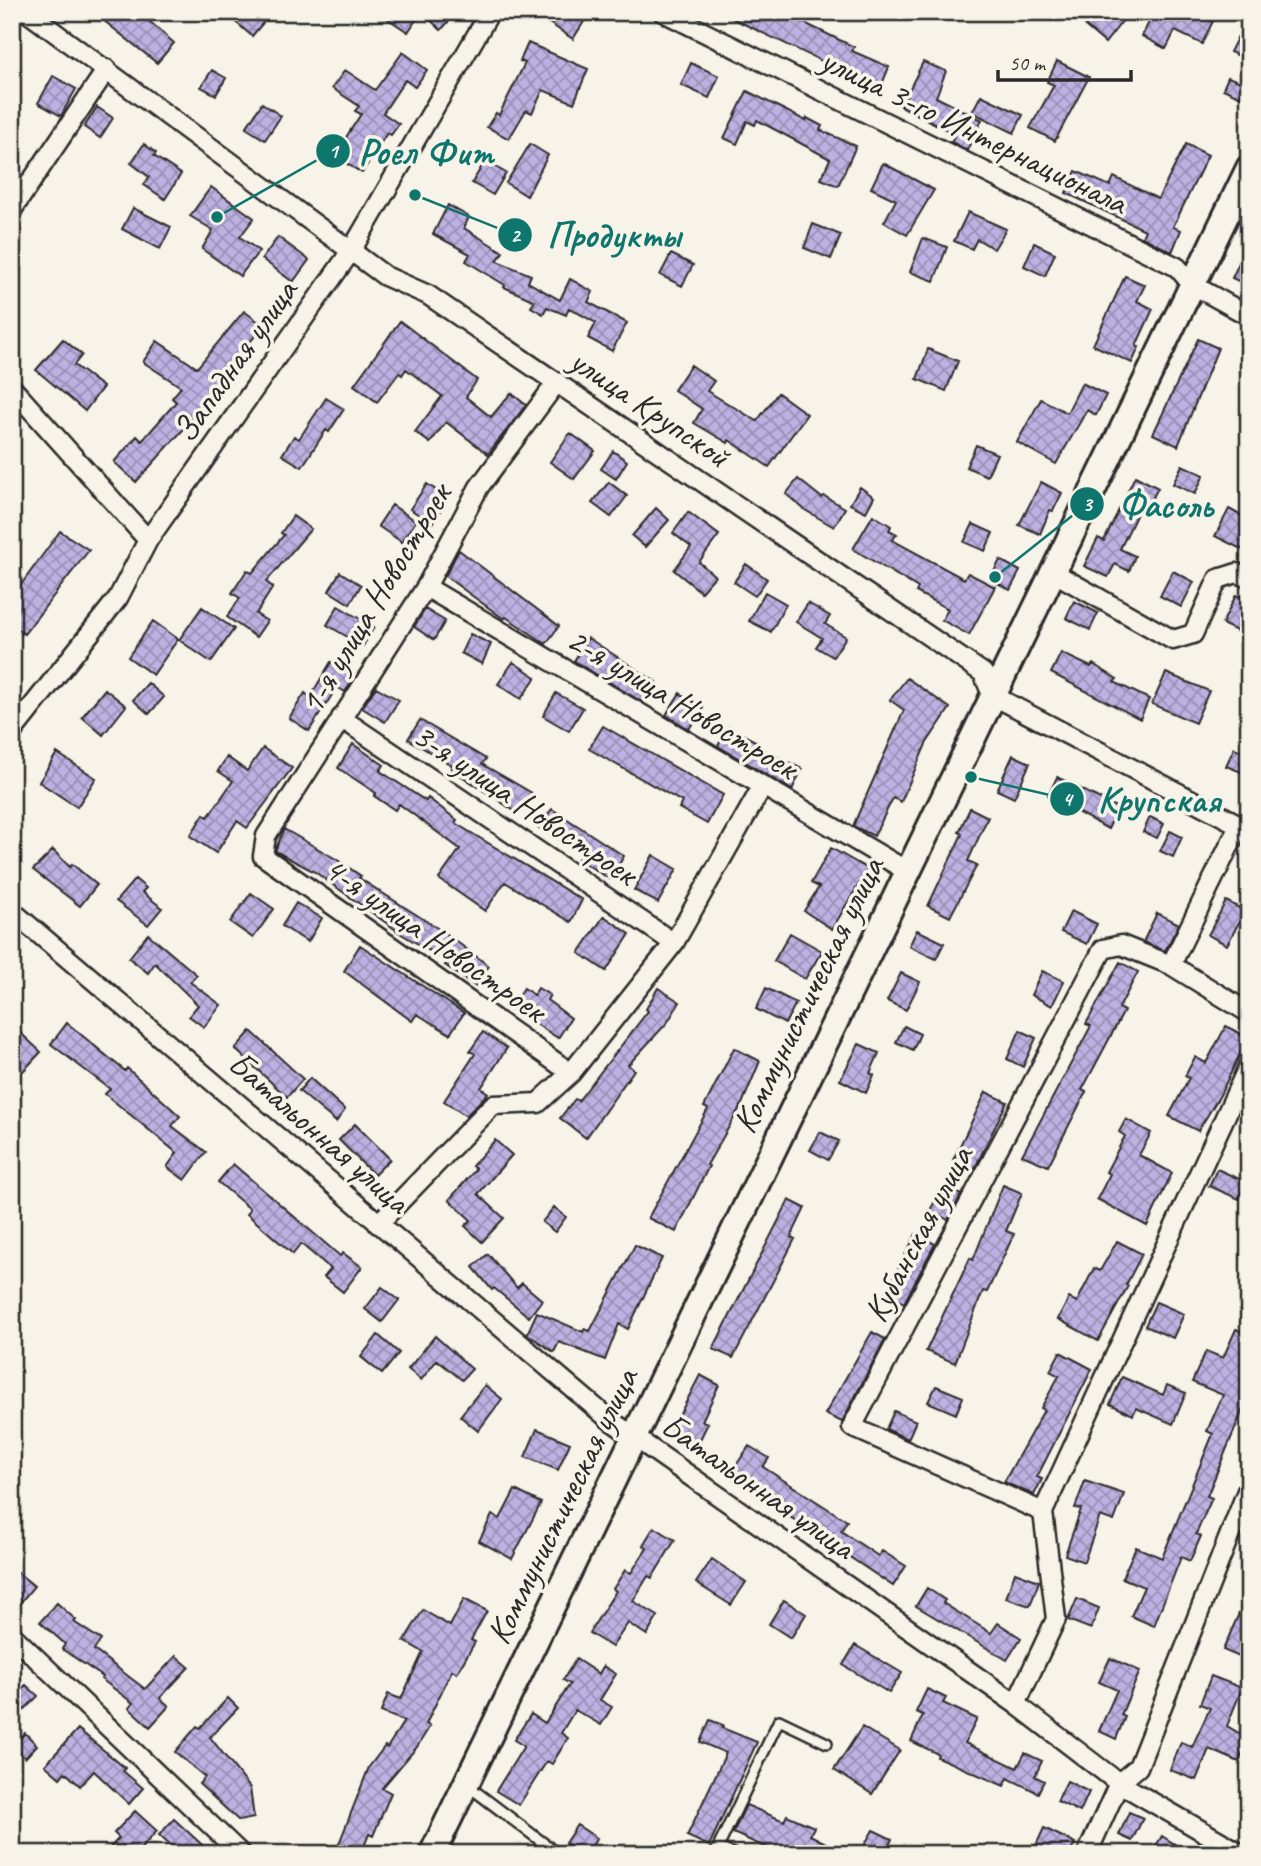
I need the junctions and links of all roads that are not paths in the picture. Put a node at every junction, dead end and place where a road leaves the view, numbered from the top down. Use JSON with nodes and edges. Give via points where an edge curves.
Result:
{"nodes":[{"id":1,"x":27,"y":12,"type":"edge"},
{"id":2,"x":490,"y":12,"type":"edge"},
{"id":3,"x":663,"y":12,"type":"edge"},
{"id":4,"x":107,"y":69,"type":"junction"},
{"id":5,"x":1249,"y":168,"type":"edge"},
{"id":6,"x":12,"y":210,"type":"edge"},
{"id":7,"x":351,"y":251,"type":"junction"},
{"id":8,"x":1193,"y":285,"type":"junction"},
{"id":9,"x":1249,"y":316,"type":"edge"},
{"id":10,"x":556,"y":382,"type":"junction"},
{"id":11,"x":12,"y":388,"type":"edge"},
{"id":12,"x":148,"y":540,"type":"junction"},
{"id":13,"x":1051,"y":571,"type":"junction"},
{"id":14,"x":1249,"y":578,"type":"edge"},
{"id":15,"x":426,"y":587,"type":"junction"},
{"id":16,"x":992,"y":695,"type":"junction"},
{"id":17,"x":341,"y":718,"type":"junction"},
{"id":18,"x":12,"y":732,"type":"edge"},
{"id":19,"x":762,"y":787,"type":"junction"},
{"id":20,"x":1244,"y":828,"type":"edge"},
{"id":21,"x":263,"y":856,"type":"joint"},
{"id":22,"x":906,"y":871,"type":"junction"},
{"id":23,"x":12,"y":911,"type":"edge"},
{"id":24,"x":674,"y":943,"type":"junction"},
{"id":25,"x":1171,"y":965,"type":"junction"},
{"id":26,"x":1249,"y":1013,"type":"edge"},
{"id":27,"x":1249,"y":1065,"type":"edge"},
{"id":28,"x":571,"y":1073,"type":"junction"},
{"id":29,"x":378,"y":1224,"type":"junction"},
{"id":30,"x":634,"y":1438,"type":"junction"},
{"id":31,"x":1249,"y":1486,"type":"edge"},
{"id":32,"x":1043,"y":1512,"type":"junction"},
{"id":33,"x":12,"y":1635,"type":"edge"},
{"id":34,"x":1016,"y":1704,"type":"junction"},
{"id":35,"x":827,"y":1743,"type":"dead end"},
{"id":36,"x":1119,"y":1783,"type":"junction"},
{"id":37,"x":465,"y":1784,"type":"junction"},
{"id":38,"x":716,"y":1851,"type":"edge"},
{"id":39,"x":241,"y":1854,"type":"edge"},
{"id":40,"x":432,"y":1854,"type":"edge"},
{"id":41,"x":558,"y":1854,"type":"edge"},
{"id":42,"x":733,"y":1854,"type":"edge"},
{"id":43,"x":1087,"y":1854,"type":"edge"},
{"id":44,"x":1242,"y":1854,"type":"edge"}],
"edges":[{"from":1,"to":4,"type":"street","name":"улица Крупской"},
{"from":2,"to":7,"type":"street","name":"Западная улица"},
{"from":3,"to":8,"type":"street","name":"улица 3-го Интернационала","via":[[1177,267]]},
{"from":4,"to":6,"type":"street"},
{"from":4,"to":7,"type":"street","name":"улица Крупской"},
{"from":5,"to":8,"type":"main road","name":"Коммунистическая улица"},
{"from":7,"to":10,"type":"street","name":"улица Крупской","via":[[384,276],[428,295]]},
{"from":7,"to":12,"type":"street","name":"Западная улица"},
{"from":8,"to":9,"type":"street","name":"улица 3-го Интернационала"},
{"from":8,"to":13,"type":"main road","name":"Коммунистическая улица"},
{"from":10,"to":15,"type":"street","name":"1-я улица Новостроек","via":[[480,487]]},
{"from":10,"to":16,"type":"street","name":"улица Крупской","via":[[983,673]]},
{"from":11,"to":12,"type":"street"},
{"from":12,"to":18,"type":"street","name":"Западная улица","via":[[118,598]]},
{"from":13,"to":14,"type":"street","via":[[1173,640],[1193,634],[1218,579],[1237,573]]},
{"from":13,"to":16,"type":"main road","name":"Коммунистическая улица"},
{"from":15,"to":17,"type":"street","name":"1-я улица Новостроек"},
{"from":15,"to":19,"type":"street","name":"2-я улица Новостроек"},
{"from":16,"to":20,"type":"street","name":"улица Крупской"},
{"from":16,"to":22,"type":"main road","name":"Коммунистическая улица"},
{"from":17,"to":21,"type":"street","name":"1-я улица Новостроек","via":[[266,836]]},
{"from":17,"to":24,"type":"street","name":"3-я улица Новостроек"},
{"from":19,"to":22,"type":"street","name":"2-я улица Новостроек"},
{"from":19,"to":24,"type":"street"},
{"from":20,"to":25,"type":"street"},
{"from":21,"to":28,"type":"street","name":"4-я улица Новостроек"},
{"from":22,"to":30,"type":"main road","name":"Коммунистическая улица"},
{"from":23,"to":29,"type":"street","name":"Батальонная улица"},
{"from":24,"to":28,"type":"street"},
{"from":25,"to":26,"type":"street","name":"Кубанская улица"},
{"from":25,"to":32,"type":"street","name":"Кубанская улица","via":[[1121,945],[1103,949],[852,1427]]},
{"from":27,"to":32,"type":"street"},
{"from":28,"to":29,"type":"street","via":[[538,1103],[493,1105]]},
{"from":29,"to":30,"type":"street","name":"Батальонная улица"},
{"from":30,"to":34,"type":"street","name":"Батальонная улица"},
{"from":30,"to":37,"type":"main road","name":"Коммунистическая улица"},
{"from":31,"to":36,"type":"street","via":[[1138,1768]]},
{"from":32,"to":34,"type":"street","via":[[1056,1619]]},
{"from":33,"to":39,"type":"street"},
{"from":34,"to":36,"type":"street","name":"Батальонная улица"},
{"from":35,"to":38,"type":"lane","via":[[779,1720]]},
{"from":36,"to":43,"type":"street"},
{"from":36,"to":44,"type":"street","name":"Батальонная улица"},
{"from":37,"to":40,"type":"main road","name":"Коммунистическая улица"},
{"from":37,"to":41,"type":"lane"},
{"from":38,"to":42,"type":"lane"}]}
